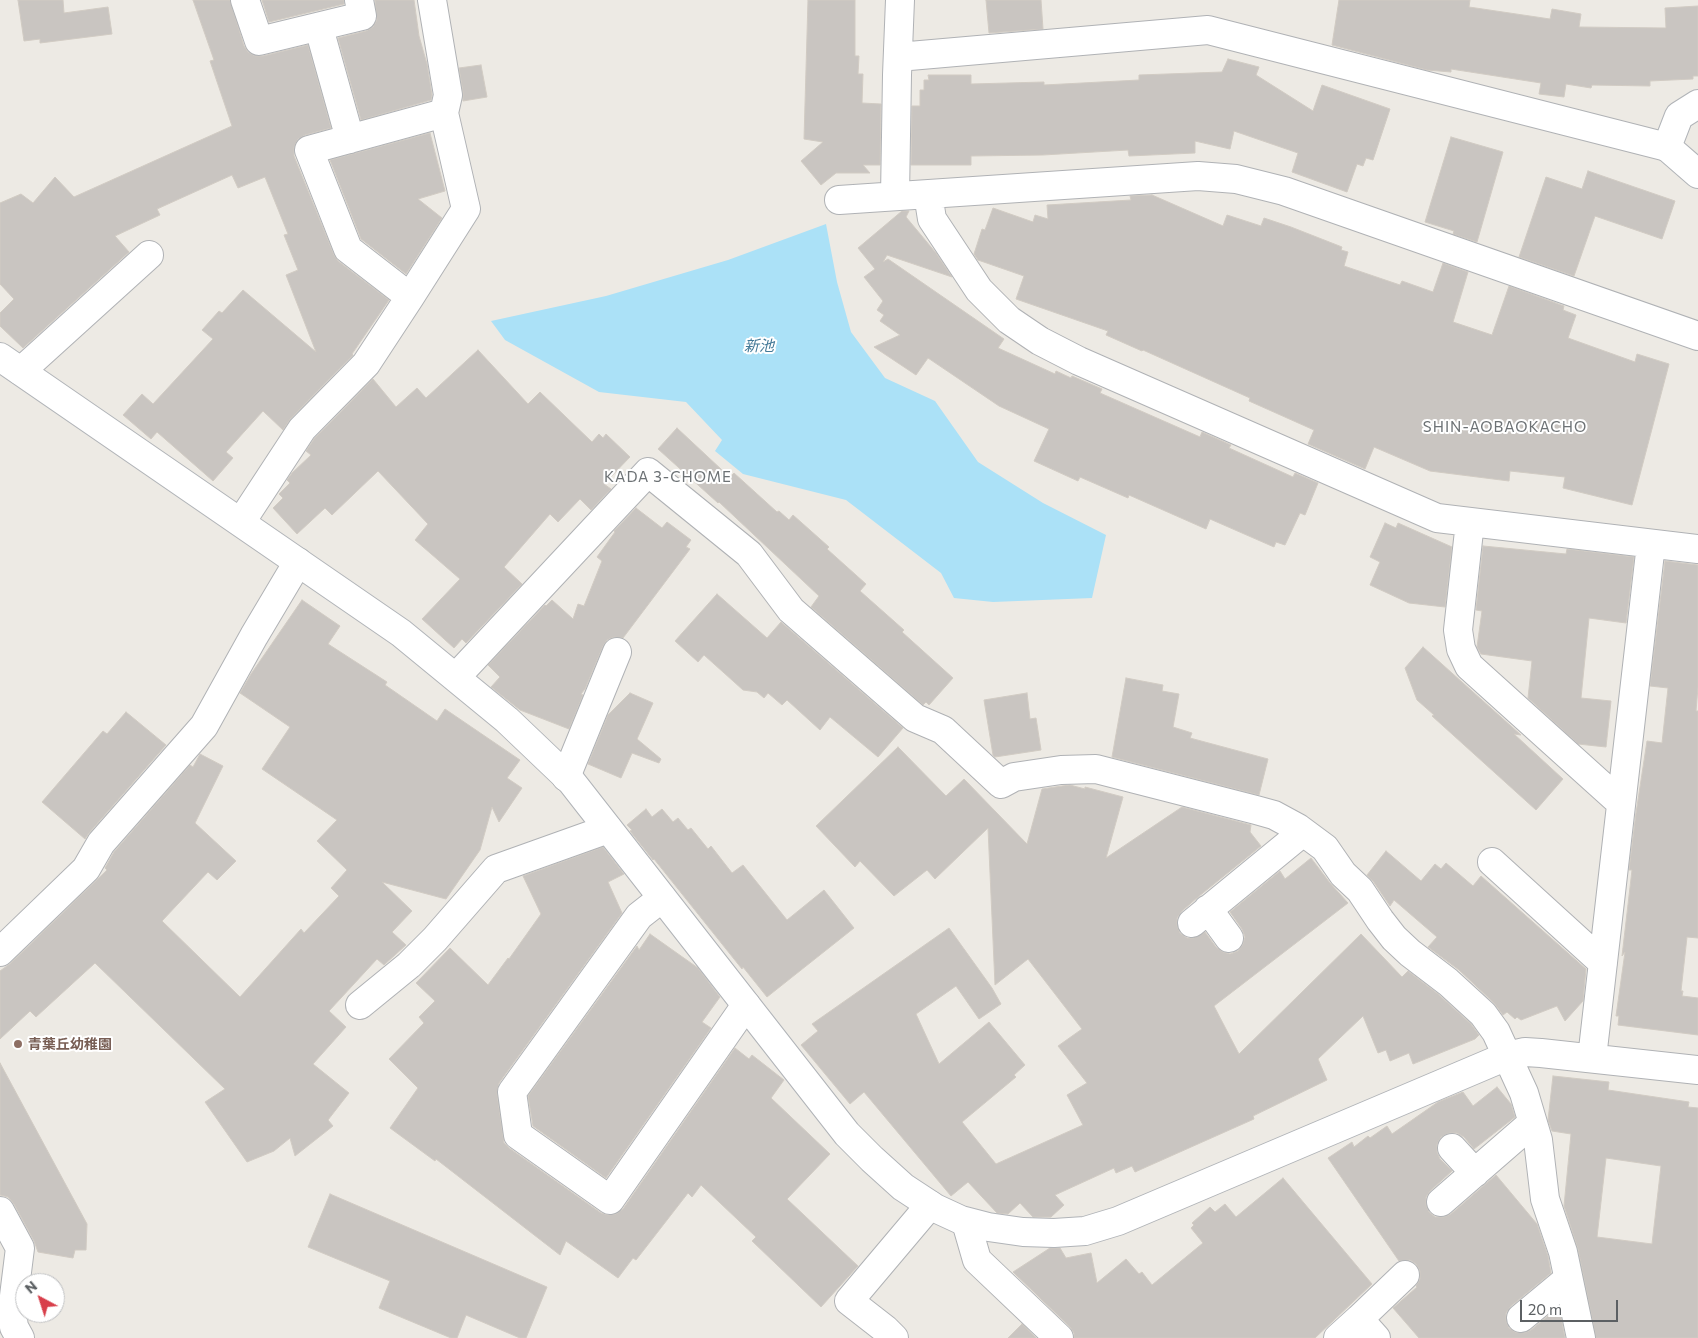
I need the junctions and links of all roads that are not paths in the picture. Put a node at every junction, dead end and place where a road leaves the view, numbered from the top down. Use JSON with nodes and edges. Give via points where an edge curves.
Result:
{"nodes":[{"id":1,"x":245,"y":0,"type":"edge"},
{"id":2,"x":359,"y":0,"type":"edge"},
{"id":3,"x":432,"y":0,"type":"edge"},
{"id":4,"x":900,"y":0,"type":"edge"},
{"id":5,"x":319,"y":28,"type":"junction"},
{"id":6,"x":898,"y":57,"type":"junction"},
{"id":7,"x":1698,"y":104,"type":"edge"},
{"id":8,"x":444,"y":113,"type":"junction"},
{"id":9,"x":350,"y":138,"type":"junction"},
{"id":10,"x":1667,"y":147,"type":"junction"},
{"id":11,"x":1698,"y":174,"type":"edge"},
{"id":12,"x":928,"y":194,"type":"junction"},
{"id":13,"x":895,"y":196,"type":"junction"},
{"id":14,"x":839,"y":200,"type":"dead end"},
{"id":15,"x":149,"y":255,"type":"dead end"},
{"id":16,"x":410,"y":297,"type":"junction"},
{"id":17,"x":1698,"y":336,"type":"edge"},
{"id":18,"x":10,"y":364,"type":"edge"},
{"id":19,"x":241,"y":522,"type":"junction"},
{"id":20,"x":1470,"y":522,"type":"junction"},
{"id":21,"x":1651,"y":544,"type":"junction"},
{"id":22,"x":1698,"y":549,"type":"edge"},
{"id":23,"x":298,"y":562,"type":"junction"},
{"id":24,"x":617,"y":652,"type":"dead end"},
{"id":25,"x":456,"y":677,"type":"junction"},
{"id":26,"x":566,"y":776,"type":"junction"},
{"id":27,"x":1621,"y":803,"type":"junction"},
{"id":28,"x":608,"y":829,"type":"junction"},
{"id":29,"x":1303,"y":832,"type":"junction"},
{"id":30,"x":1492,"y":862,"type":"dead end"},
{"id":31,"x":662,"y":898,"type":"junction"},
{"id":32,"x":1229,"y":938,"type":"dead end"},
{"id":33,"x":0,"y":952,"type":"edge"},
{"id":34,"x":1603,"y":963,"type":"junction"},
{"id":35,"x":360,"y":1005,"type":"dead end"},
{"id":36,"x":746,"y":1006,"type":"junction"},
{"id":37,"x":1507,"y":1056,"type":"junction"},
{"id":38,"x":1592,"y":1058,"type":"junction"},
{"id":39,"x":1698,"y":1070,"type":"edge"},
{"id":40,"x":1532,"y":1123,"type":"junction"},
{"id":41,"x":1452,"y":1148,"type":"dead end"},
{"id":42,"x":1475,"y":1173,"type":"junction"},
{"id":43,"x":1441,"y":1202,"type":"dead end"},
{"id":44,"x":930,"y":1205,"type":"junction"},
{"id":45,"x":0,"y":1211,"type":"edge"},
{"id":46,"x":966,"y":1222,"type":"junction"},
{"id":47,"x":1405,"y":1275,"type":"dead end"},
{"id":48,"x":1568,"y":1280,"type":"junction"},
{"id":49,"x":1521,"y":1318,"type":"dead end"},
{"id":50,"x":1368,"y":1328,"type":"edge"},
{"id":51,"x":20,"y":1338,"type":"edge"},
{"id":52,"x":894,"y":1338,"type":"edge"},
{"id":53,"x":1059,"y":1338,"type":"edge"},
{"id":54,"x":1338,"y":1338,"type":"edge"},
{"id":55,"x":1580,"y":1338,"type":"edge"}],
"edges":[{"from":1,"to":5,"type":"street","via":[[259,41]]},
{"from":2,"to":5,"type":"street","via":[[362,16]]},
{"from":3,"to":8,"type":"street","via":[[448,95]]},
{"from":4,"to":6,"type":"street"},
{"from":5,"to":9,"type":"street"},
{"from":6,"to":10,"type":"street","via":[[1208,30]]},
{"from":6,"to":13,"type":"street"},
{"from":7,"to":10,"type":"street","via":[[1679,116]]},
{"from":8,"to":9,"type":"street"},
{"from":8,"to":16,"type":"street","via":[[466,209]]},
{"from":9,"to":16,"type":"street","via":[[309,150],[348,249]]},
{"from":10,"to":11,"type":"street"},
{"from":12,"to":13,"type":"street"},
{"from":12,"to":17,"type":"street","via":[[1198,176],[1236,179],[1284,191]]},
{"from":12,"to":20,"type":"street","via":[[932,219],[979,290],[1010,320],[1040,341],[1437,518]]},
{"from":13,"to":14,"type":"street"},
{"from":15,"to":18,"type":"street"},
{"from":16,"to":19,"type":"street","via":[[366,364],[302,430]]},
{"from":18,"to":19,"type":"street"},
{"from":19,"to":23,"type":"street"},
{"from":20,"to":21,"type":"street"},
{"from":20,"to":27,"type":"street","via":[[1458,630],[1461,649],[1470,666]]},
{"from":21,"to":22,"type":"street"},
{"from":21,"to":27,"type":"street"},
{"from":23,"to":25,"type":"street","via":[[401,633]]},
{"from":23,"to":33,"type":"street","via":[[204,726],[101,843],[86,869]]},
{"from":24,"to":26,"type":"street"},
{"from":25,"to":26,"type":"street"},
{"from":25,"to":29,"type":"street","via":[[648,472],[749,554],[791,610],[915,718],[943,730],[1000,784],[1014,777],[1051,771],[1096,769],[1274,815]]},
{"from":26,"to":28,"type":"street"},
{"from":27,"to":34,"type":"street"},
{"from":28,"to":31,"type":"street"},
{"from":28,"to":35,"type":"street","via":[[496,869],[416,958]]},
{"from":29,"to":32,"type":"street","via":[[1200,916]]},
{"from":29,"to":37,"type":"street","via":[[1325,848],[1394,938],[1483,1014]]},
{"from":30,"to":34,"type":"street"},
{"from":31,"to":36,"type":"street"},
{"from":31,"to":36,"type":"street","via":[[639,916],[512,1092],[518,1135],[610,1200]]},
{"from":34,"to":38,"type":"street"},
{"from":36,"to":44,"type":"street","via":[[847,1134],[903,1187]]},
{"from":37,"to":38,"type":"street","via":[[1533,1052]]},
{"from":37,"to":40,"type":"street","via":[[1524,1093]]},
{"from":37,"to":46,"type":"street","via":[[1118,1221],[1085,1231],[1054,1233],[1023,1232]]},
{"from":38,"to":39,"type":"street"},
{"from":40,"to":42,"type":"street"},
{"from":40,"to":48,"type":"street","via":[[1538,1140],[1545,1199],[1563,1252]]},
{"from":41,"to":42,"type":"street"},
{"from":42,"to":43,"type":"street"},
{"from":44,"to":46,"type":"street"},
{"from":44,"to":52,"type":"street","via":[[849,1301]]},
{"from":45,"to":51,"type":"street","via":[[20,1248],[12,1312]]},
{"from":46,"to":53,"type":"street","via":[[977,1260]]},
{"from":47,"to":50,"type":"street"},
{"from":48,"to":49,"type":"street"},
{"from":48,"to":55,"type":"street"},
{"from":50,"to":54,"type":"street"}]}
